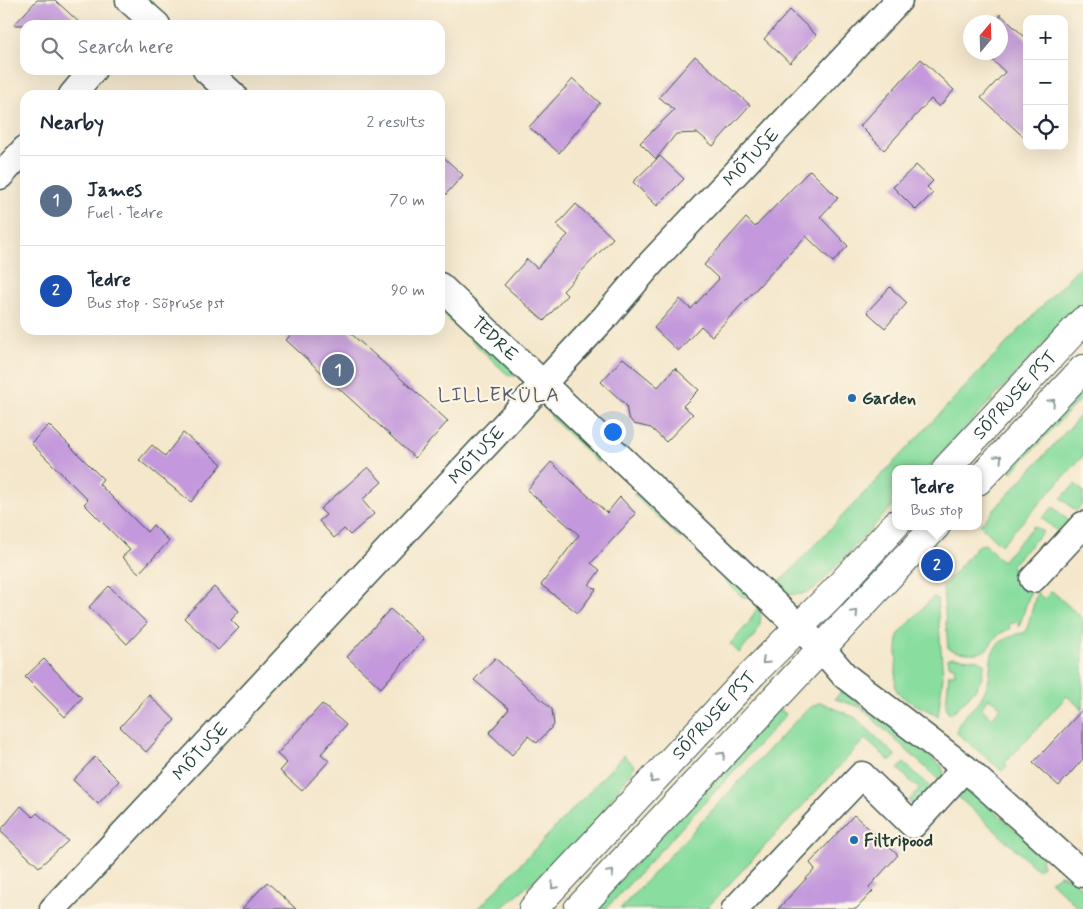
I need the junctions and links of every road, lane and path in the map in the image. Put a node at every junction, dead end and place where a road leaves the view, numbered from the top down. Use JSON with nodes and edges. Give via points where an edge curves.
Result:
{"nodes":[{"id":1,"x":899,"y":0,"type":"edge"},
{"id":2,"x":88,"y":75,"type":"edge"},
{"id":3,"x":211,"y":75,"type":"edge"},
{"id":4,"x":76,"y":90,"type":"edge"},
{"id":5,"x":228,"y":90,"type":"edge"},
{"id":6,"x":20,"y":154,"type":"edge"},
{"id":7,"x":0,"y":176,"type":"edge"},
{"id":8,"x":445,"y":291,"type":"edge"},
{"id":9,"x":1083,"y":321,"type":"edge"},
{"id":10,"x":1083,"y":369,"type":"edge"},
{"id":11,"x":543,"y":383,"type":"junction"},
{"id":12,"x":950,"y":465,"type":"edge"},
{"id":13,"x":982,"y":477,"type":"edge"},
{"id":14,"x":1083,"y":525,"type":"edge"},
{"id":15,"x":892,"y":528,"type":"edge"},
{"id":16,"x":932,"y":530,"type":"edge"},
{"id":17,"x":1033,"y":579,"type":"dead end"},
{"id":18,"x":800,"y":628,"type":"junction"},
{"id":19,"x":822,"y":649,"type":"junction"},
{"id":20,"x":965,"y":768,"type":"junction"},
{"id":21,"x":1083,"y":874,"type":"edge"},
{"id":22,"x":53,"y":909,"type":"edge"},
{"id":23,"x":533,"y":909,"type":"edge"},
{"id":24,"x":578,"y":909,"type":"edge"},
{"id":25,"x":735,"y":909,"type":"edge"}],
"edges":[{"from":1,"to":11,"type":"street","name":"MÕTUSE"},
{"from":2,"to":4,"type":"street"},
{"from":3,"to":5,"type":"street"},
{"from":6,"to":7,"type":"street"},
{"from":8,"to":11,"type":"street","name":"TEDRE"},
{"from":9,"to":12,"type":"main road","name":"SÕPRUSE PST"},
{"from":13,"to":10,"type":"main road","name":"SÕPRUSE PST","one_way":true},
{"from":11,"to":18,"type":"street","name":"TEDRE"},
{"from":11,"to":22,"type":"street","name":"MÕTUSE"},
{"from":14,"to":17,"type":"street"},
{"from":15,"to":18,"type":"main road","name":"SÕPRUSE PST"},
{"from":19,"to":16,"type":"main road","name":"SÕPRUSE PST","one_way":true},
{"from":18,"to":19,"type":"street","name":"TEDRE"},
{"from":18,"to":23,"type":"main road","name":"SÕPRUSE PST","one_way":true,"via":[[753,673]]},
{"from":19,"to":20,"type":"street","name":"TEDRE","via":[[844,676]]},
{"from":24,"to":19,"type":"main road","name":"SÕPRUSE PST","one_way":true},
{"from":20,"to":21,"type":"street","name":"TEDRE"},
{"from":20,"to":25,"type":"street","via":[[914,825],[862,775]]}]}
